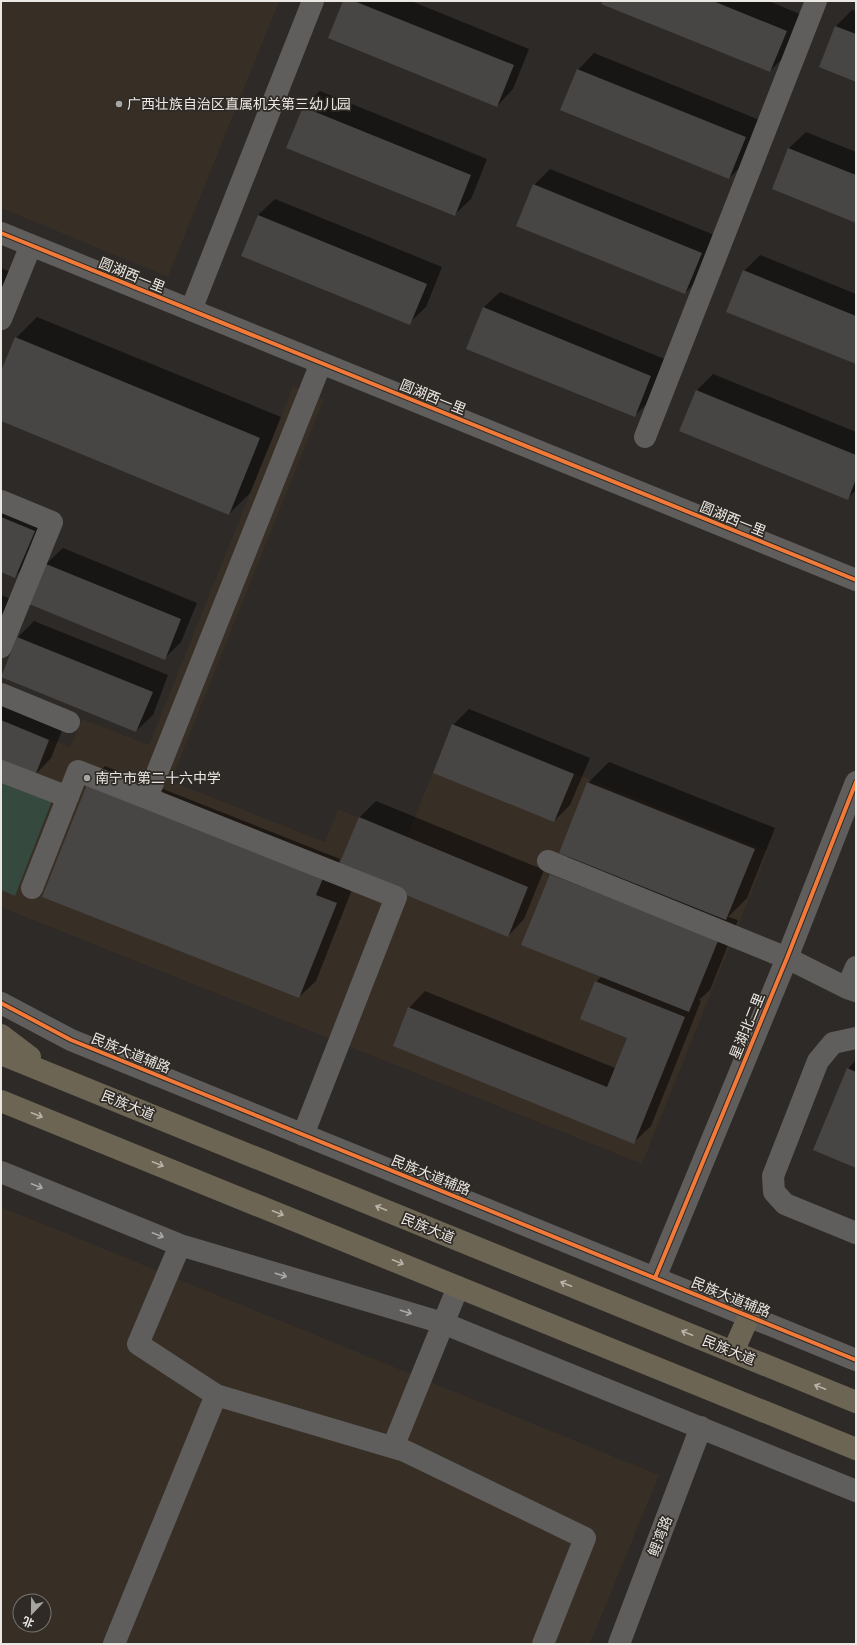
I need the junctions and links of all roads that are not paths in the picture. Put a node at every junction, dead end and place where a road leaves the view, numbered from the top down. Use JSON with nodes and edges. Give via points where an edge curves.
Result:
{"nodes":[{"id":1,"x":314,"y":1,"type":"edge"},
{"id":2,"x":816,"y":1,"type":"edge"},
{"id":3,"x":1,"y":233,"type":"edge"},
{"id":4,"x":30,"y":245,"type":"junction"},
{"id":5,"x":191,"y":310,"type":"junction"},
{"id":6,"x":1,"y":319,"type":"edge"},
{"id":7,"x":322,"y":364,"type":"junction"},
{"id":8,"x":645,"y":437,"type":"dead end"},
{"id":9,"x":1,"y":501,"type":"edge"},
{"id":10,"x":856,"y":580,"type":"edge"},
{"id":11,"x":1,"y":647,"type":"edge"},
{"id":12,"x":1,"y":694,"type":"edge"},
{"id":13,"x":69,"y":722,"type":"dead end"},
{"id":14,"x":1,"y":771,"type":"edge"},
{"id":15,"x":856,"y":782,"type":"edge"},
{"id":16,"x":68,"y":797,"type":"junction"},
{"id":17,"x":147,"y":798,"type":"junction"},
{"id":18,"x":548,"y":861,"type":"dead end"},
{"id":19,"x":32,"y":888,"type":"dead end"},
{"id":20,"x":787,"y":958,"type":"junction"},
{"id":21,"x":856,"y":967,"type":"edge"},
{"id":22,"x":852,"y":989,"type":"edge"},
{"id":23,"x":1,"y":1003,"type":"edge"},
{"id":24,"x":1,"y":1036,"type":"edge"},
{"id":25,"x":856,"y":1038,"type":"edge"},
{"id":26,"x":1,"y":1054,"type":"edge"},
{"id":27,"x":55,"y":1076,"type":"junction"},
{"id":28,"x":1,"y":1101,"type":"edge"},
{"id":29,"x":303,"y":1135,"type":"junction"},
{"id":30,"x":1,"y":1172,"type":"edge"},
{"id":31,"x":856,"y":1233,"type":"edge"},
{"id":32,"x":180,"y":1244,"type":"junction"},
{"id":33,"x":655,"y":1278,"type":"junction"},
{"id":34,"x":458,"y":1286,"type":"junction"},
{"id":35,"x":749,"y":1316,"type":"junction"},
{"id":36,"x":443,"y":1323,"type":"junction"},
{"id":37,"x":734,"y":1352,"type":"junction"},
{"id":38,"x":856,"y":1360,"type":"edge"},
{"id":39,"x":216,"y":1395,"type":"junction"},
{"id":40,"x":856,"y":1402,"type":"edge"},
{"id":41,"x":701,"y":1427,"type":"junction"},
{"id":42,"x":393,"y":1447,"type":"junction"},
{"id":43,"x":856,"y":1449,"type":"edge"},
{"id":44,"x":856,"y":1491,"type":"edge"},
{"id":45,"x":114,"y":1644,"type":"edge"},
{"id":46,"x":542,"y":1644,"type":"edge"},
{"id":47,"x":619,"y":1644,"type":"edge"}],
"edges":[{"from":1,"to":5,"type":"street"},
{"from":2,"to":8,"type":"street"},
{"from":3,"to":4,"type":"street","name":"圆湖西一里"},
{"from":4,"to":5,"type":"street","name":"圆湖西一里"},
{"from":4,"to":6,"type":"street"},
{"from":5,"to":7,"type":"street","name":"圆湖西一里"},
{"from":7,"to":10,"type":"street","name":"圆湖西一里"},
{"from":7,"to":17,"type":"street"},
{"from":9,"to":11,"type":"street","via":[[52,522]]},
{"from":12,"to":13,"type":"street"},
{"from":14,"to":16,"type":"street"},
{"from":15,"to":20,"type":"street","name":"星湖北二里"},
{"from":16,"to":17,"type":"street","via":[[78,771]]},
{"from":16,"to":19,"type":"street"},
{"from":17,"to":29,"type":"street","via":[[396,897]]},
{"from":18,"to":20,"type":"street"},
{"from":20,"to":22,"type":"street"},
{"from":20,"to":33,"type":"street","name":"星湖北二里"},
{"from":21,"to":22,"type":"street"},
{"from":23,"to":29,"type":"street","name":"民族大道辅路","via":[[71,1040]]},
{"from":24,"to":27,"type":"highway"},
{"from":25,"to":31,"type":"street","via":[[833,1043],[818,1061],[773,1176],[774,1192],[785,1204]]},
{"from":26,"to":27,"type":"highway","name":"民族大道"},
{"from":37,"to":27,"type":"highway","name":"民族大道","one_way":true},
{"from":28,"to":34,"type":"highway","one_way":true},
{"from":29,"to":33,"type":"street","name":"民族大道辅路"},
{"from":30,"to":32,"type":"street","one_way":true},
{"from":32,"to":36,"type":"street","one_way":true},
{"from":32,"to":39,"type":"street","via":[[138,1344]]},
{"from":33,"to":35,"type":"street","name":"民族大道辅路"},
{"from":34,"to":36,"type":"street"},
{"from":34,"to":43,"type":"highway"},
{"from":35,"to":37,"type":"highway"},
{"from":35,"to":38,"type":"street","name":"民族大道辅路"},
{"from":36,"to":41,"type":"street"},
{"from":36,"to":42,"type":"street"},
{"from":40,"to":37,"type":"highway","name":"民族大道","one_way":true},
{"from":39,"to":42,"type":"street"},
{"from":39,"to":45,"type":"street"},
{"from":41,"to":44,"type":"street"},
{"from":41,"to":47,"type":"street","name":"鲤湾路"},
{"from":42,"to":46,"type":"street","via":[[585,1538]]}]}
